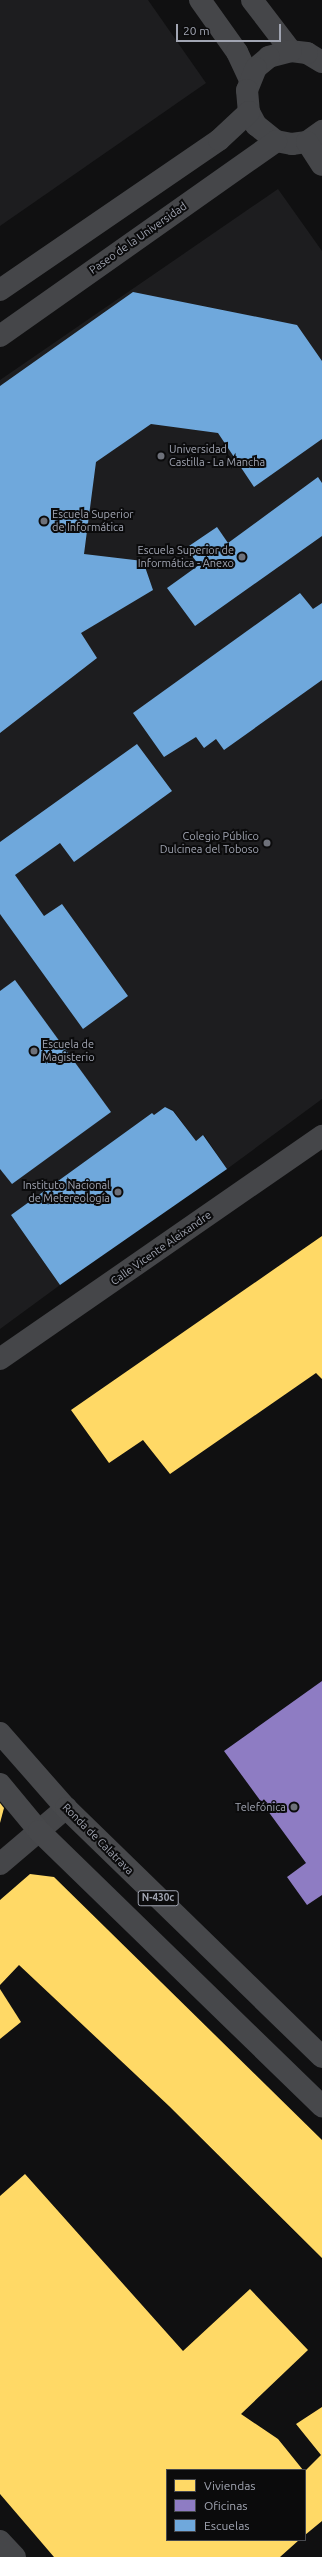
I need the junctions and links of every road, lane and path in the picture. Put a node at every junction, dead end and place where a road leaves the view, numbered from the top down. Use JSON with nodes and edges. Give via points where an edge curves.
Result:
{"nodes":[{"id":1,"x":200,"y":0,"type":"edge"},
{"id":2,"x":252,"y":0,"type":"edge"},
{"id":3,"x":290,"y":51,"type":"junction"},
{"id":4,"x":322,"y":62,"type":"edge"},
{"id":5,"x":250,"y":80,"type":"junction"},
{"id":6,"x":249,"y":112,"type":"junction"},
{"id":7,"x":314,"y":136,"type":"edge"},
{"id":8,"x":276,"y":141,"type":"junction"},
{"id":9,"x":322,"y":165,"type":"edge"},
{"id":10,"x":0,"y":290,"type":"edge"},
{"id":11,"x":0,"y":336,"type":"edge"},
{"id":12,"x":322,"y":1136,"type":"edge"},
{"id":13,"x":0,"y":1359,"type":"edge"},
{"id":14,"x":0,"y":1733,"type":"edge"},
{"id":15,"x":0,"y":1784,"type":"edge"},
{"id":16,"x":66,"y":1808,"type":"junction"},
{"id":17,"x":38,"y":1831,"type":"junction"},
{"id":18,"x":0,"y":1864,"type":"edge"},
{"id":19,"x":322,"y":2057,"type":"edge"},
{"id":20,"x":322,"y":2106,"type":"edge"},
{"id":21,"x":0,"y":2541,"type":"edge"},
{"id":22,"x":15,"y":2557,"type":"edge"}],
"edges":[{"from":1,"to":5,"type":"street","via":[[237,52]]},
{"from":2,"to":3,"type":"street"},
{"from":3,"to":4,"type":"street","via":[[307,53]]},
{"from":3,"to":5,"type":"street","via":[[269,58],[256,68]]},
{"from":5,"to":6,"type":"street","via":[[247,90]]},
{"from":6,"to":8,"type":"street","via":[[256,125]]},
{"from":6,"to":10,"type":"street","via":[[219,140]]},
{"from":7,"to":8,"type":"street","via":[[292,144]]},
{"from":7,"to":9,"type":"street"},
{"from":8,"to":11,"type":"street","name":"Paseo de la Universidad"},
{"from":12,"to":13,"type":"street","name":"Calle Vicente Aleixandre"},
{"from":14,"to":16,"type":"highway","name":"Ronda de Calatrava","number":"N-430c"},
{"from":15,"to":17,"type":"highway","number":"N-430c"},
{"from":16,"to":17,"type":"street"},
{"from":16,"to":19,"type":"highway","name":"Ronda de Calatrava","number":"N-430c"},
{"from":17,"to":18,"type":"street"},
{"from":17,"to":20,"type":"highway","number":"N-430c"},
{"from":21,"to":22,"type":"street"}]}
